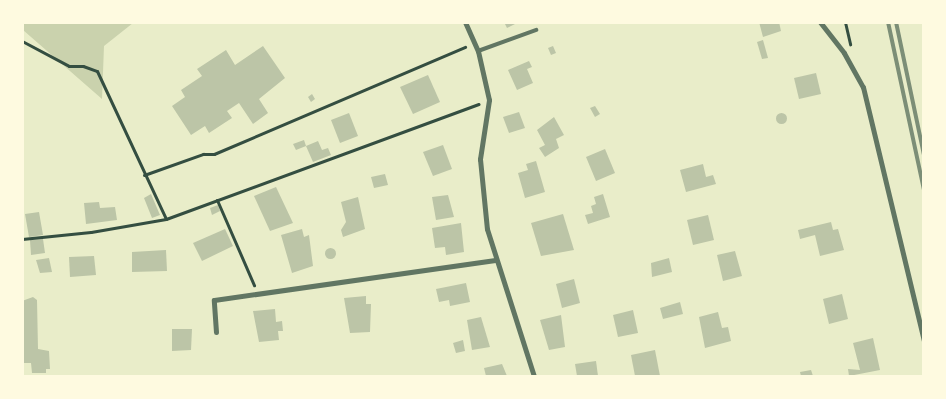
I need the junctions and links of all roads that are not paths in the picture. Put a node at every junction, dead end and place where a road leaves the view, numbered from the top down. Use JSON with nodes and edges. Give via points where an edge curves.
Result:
{"nodes":[{"id":1,"x":465,"y":22,"type":"edge"},
{"id":2,"x":820,"y":22,"type":"edge"},
{"id":3,"x":536,"y":30,"type":"dead end"},
{"id":4,"x":478,"y":51,"type":"junction"},
{"id":5,"x":495,"y":260,"type":"junction"},
{"id":6,"x":216,"y":332,"type":"dead end"},
{"id":7,"x":924,"y":342,"type":"edge"},
{"id":8,"x":534,"y":376,"type":"edge"}],
"edges":[{"from":1,"to":4,"type":"street"},
{"from":2,"to":7,"type":"street","via":[[844,53],[863,87]]},
{"from":3,"to":4,"type":"lane"},
{"from":4,"to":5,"type":"street","via":[[489,100],[480,159],[487,229]]},
{"from":5,"to":6,"type":"street","via":[[214,300]]},
{"from":5,"to":8,"type":"street"}]}
